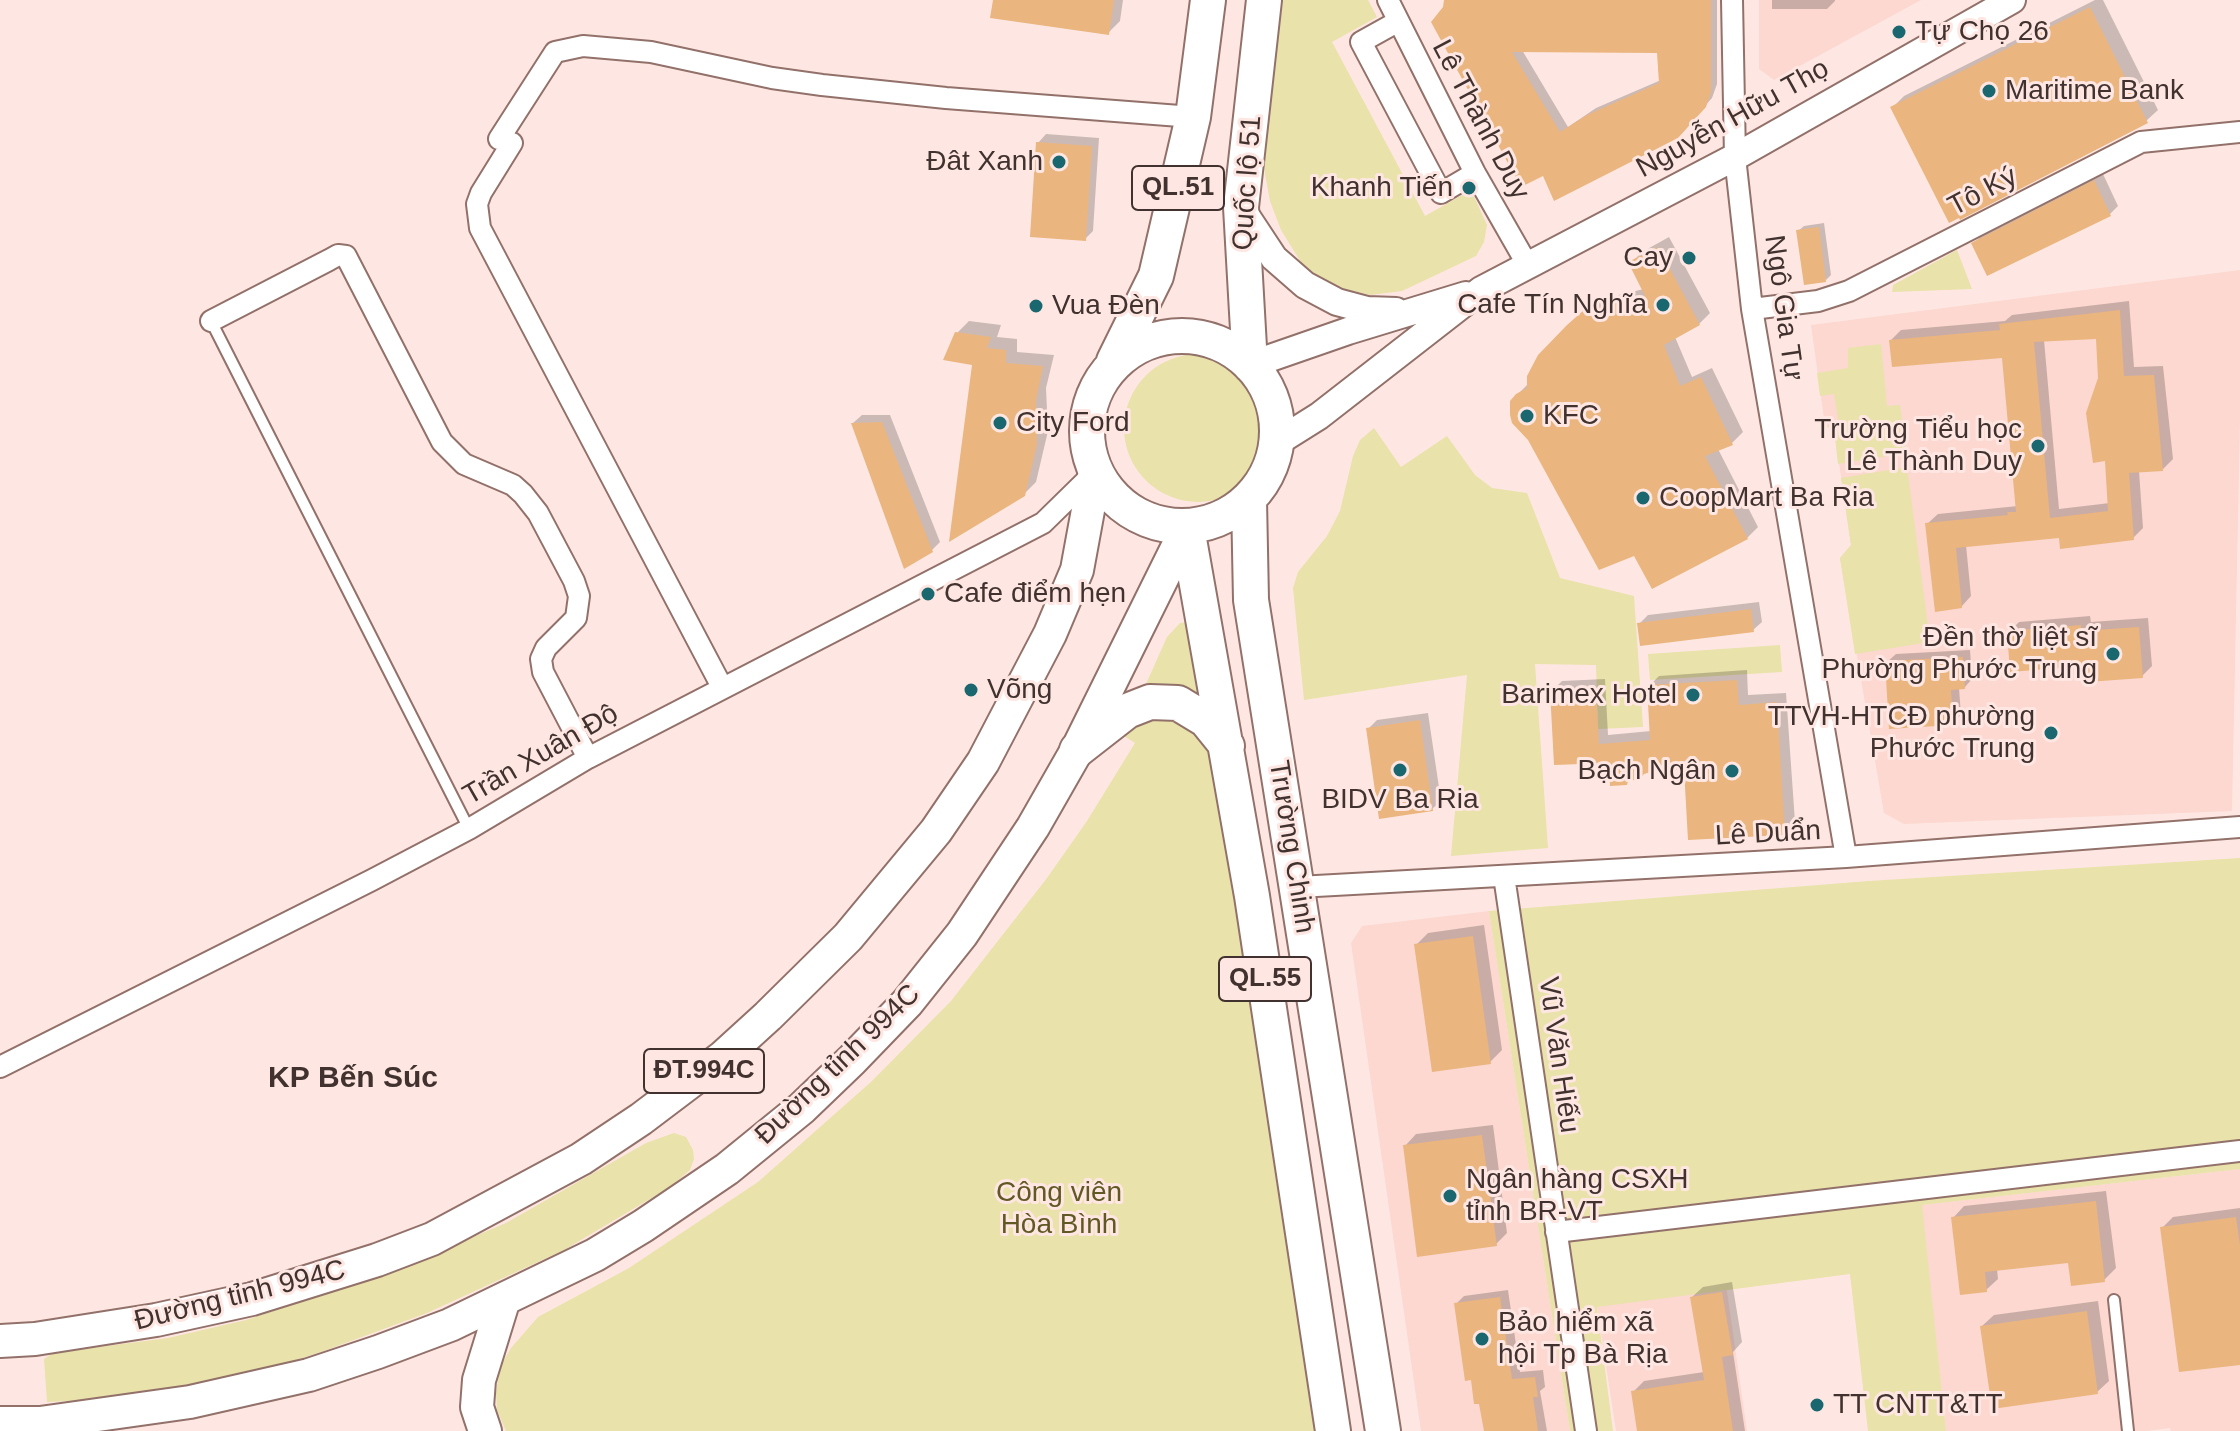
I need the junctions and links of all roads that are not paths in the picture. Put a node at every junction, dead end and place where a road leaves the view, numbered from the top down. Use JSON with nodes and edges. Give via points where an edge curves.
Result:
{"nodes":[{"id":1,"x":1208,"y":0,"type":"edge"},
{"id":2,"x":1264,"y":0,"type":"edge"},
{"id":3,"x":1388,"y":0,"type":"edge"},
{"id":4,"x":1732,"y":0,"type":"edge"},
{"id":5,"x":2012,"y":0,"type":"edge"},
{"id":6,"x":1397,"y":22,"type":"junction"},
{"id":7,"x":1193,"y":117,"type":"junction"},
{"id":8,"x":2240,"y":132,"type":"edge"},
{"id":9,"x":1735,"y":157,"type":"junction"},
{"id":10,"x":1475,"y":173,"type":"junction"},
{"id":11,"x":1241,"y":207,"type":"junction"},
{"id":12,"x":1527,"y":264,"type":"junction"},
{"id":13,"x":1481,"y":290,"type":"junction"},
{"id":14,"x":1752,"y":309,"type":"junction"},
{"id":15,"x":1407,"y":312,"type":"junction"},
{"id":16,"x":211,"y":321,"type":"joint"},
{"id":17,"x":1112,"y":365,"type":"junction"},
{"id":18,"x":1250,"y":365,"type":"junction"},
{"id":19,"x":1276,"y":443,"type":"junction"},
{"id":20,"x":1095,"y":472,"type":"junction"},
{"id":21,"x":1249,"y":500,"type":"junction"},
{"id":22,"x":1187,"y":528,"type":"junction"},
{"id":23,"x":722,"y":687,"type":"junction"},
{"id":24,"x":1227,"y":746,"type":"junction"},
{"id":25,"x":1077,"y":750,"type":"junction"},
{"id":26,"x":588,"y":758,"type":"junction"},
{"id":27,"x":2240,"y":827,"type":"edge"},
{"id":28,"x":469,"y":829,"type":"junction"},
{"id":29,"x":1846,"y":857,"type":"junction"},
{"id":30,"x":1504,"y":876,"type":"junction"},
{"id":31,"x":1298,"y":887,"type":"junction"},
{"id":32,"x":0,"y":1067,"type":"edge"},
{"id":33,"x":2240,"y":1151,"type":"edge"},
{"id":34,"x":1556,"y":1232,"type":"junction"},
{"id":35,"x":504,"y":1299,"type":"junction"},
{"id":36,"x":2114,"y":1300,"type":"dead end"},
{"id":37,"x":0,"y":1341,"type":"edge"},
{"id":38,"x":96,"y":1415,"type":"junction"},
{"id":39,"x":0,"y":1423,"type":"edge"},
{"id":40,"x":147,"y":1431,"type":"edge"},
{"id":41,"x":485,"y":1431,"type":"edge"},
{"id":42,"x":1333,"y":1431,"type":"edge"},
{"id":43,"x":1383,"y":1431,"type":"edge"},
{"id":44,"x":1586,"y":1431,"type":"edge"},
{"id":45,"x":2128,"y":1431,"type":"edge"}],
"edges":[{"from":1,"to":7,"type":"highway","name":"Quốc lộ 51","number":"QL.51"},
{"from":2,"to":11,"type":"highway","name":"Quốc lộ 51","number":"QL.51"},
{"from":3,"to":6,"type":"street","name":"Lê Thành Duy"},
{"from":4,"to":9,"type":"street","name":"Ngô Gia Tự"},
{"from":5,"to":9,"type":"street","name":"Nguyễn Hữu Thọ"},
{"from":6,"to":10,"type":"street","name":"Lê Thành Duy"},
{"from":6,"to":10,"type":"street","via":[[1361,42],[1441,193]]},
{"from":7,"to":17,"type":"highway","name":"Quốc lộ 51","number":"QL.51","via":[[1156,276]]},
{"from":7,"to":23,"type":"street","via":[[822,85],[651,52],[583,46],[555,52],[481,193],[480,228]]},
{"from":8,"to":14,"type":"street","name":"Tô Ký","via":[[2141,142],[1849,291],[1818,301]]},
{"from":9,"to":12,"type":"street","name":"Nguyễn Hữu Thọ"},
{"from":9,"to":14,"type":"street","name":"Ngô Gia Tự"},
{"from":10,"to":12,"type":"street","name":"Lê Thành Duy"},
{"from":11,"to":15,"type":"street","via":[[1274,258],[1305,285],[1367,310]]},
{"from":11,"to":18,"type":"highway","name":"Quốc lộ 51","number":"QL.51"},
{"from":12,"to":13,"type":"street","name":"Nguyễn Hữu Thọ"},
{"from":13,"to":15,"type":"street","name":"Nguyễn Hữu Thọ"},
{"from":13,"to":19,"type":"street","name":"Nguyễn Hữu Thọ","via":[[1319,416]]},
{"from":14,"to":29,"type":"street","name":"Ngô Gia Tự"},
{"from":15,"to":18,"type":"street","name":"Nguyễn Hữu Thọ"},
{"from":16,"to":26,"type":"street","via":[[338,255],[346,256],[442,442],[464,464],[523,494],[574,581],[579,596],[576,618],[541,659]]},
{"from":16,"to":28,"type":"lane"},
{"from":17,"to":18,"type":"highway","via":[[1144,343],[1181,335],[1219,343]]},
{"from":17,"to":20,"type":"highway","via":[[1090,404],[1086,427]]},
{"from":18,"to":19,"type":"highway","via":[[1272,401]]},
{"from":19,"to":21,"type":"highway","via":[[1272,464]]},
{"from":20,"to":22,"type":"highway","via":[[1107,491],[1142,519]]},
{"from":20,"to":23,"type":"street","name":"Trần Xuân Độ","via":[[1043,523]]},
{"from":20,"to":37,"type":"main road","name":"Đường tỉnh 994C","number":"ĐT.994C","via":[[1077,570],[983,762],[936,831],[848,937],[723,1057],[581,1159],[432,1239],[252,1299],[156,1320]]},
{"from":21,"to":22,"type":"highway","via":[[1230,514]]},
{"from":21,"to":31,"type":"highway","name":"Trường Chinh","number":"QL.55","via":[[1251,600]]},
{"from":22,"to":24,"type":"highway","name":"Trường Chinh","number":"QL.55"},
{"from":22,"to":25,"type":"main road","name":"Đường tỉnh 994C","number":"ĐT.994C"},
{"from":23,"to":26,"type":"street","name":"Trần Xuân Độ"},
{"from":24,"to":25,"type":"highway","via":[[1206,720],[1178,703],[1150,702],[1127,711]]},
{"from":24,"to":42,"type":"highway","name":"Trường Chinh","number":"QL.55"},
{"from":25,"to":35,"type":"main road","name":"Đường tỉnh 994C","number":"ĐT.994C","via":[[962,934],[907,1003],[802,1108],[727,1169],[643,1226]]},
{"from":26,"to":28,"type":"street","name":"Trần Xuân Độ"},
{"from":27,"to":29,"type":"street","name":"Lê Duẩn"},
{"from":28,"to":32,"type":"street","name":"Trần Xuân Độ"},
{"from":29,"to":30,"type":"street","name":"Lê Duẩn"},
{"from":30,"to":31,"type":"street","name":"Lê Duẩn"},
{"from":30,"to":34,"type":"street","name":"Vũ Văn Hiếu"},
{"from":31,"to":43,"type":"highway","name":"Trường Chinh","number":"QL.55"},
{"from":33,"to":34,"type":"street"},
{"from":34,"to":44,"type":"street","name":"Vũ Văn Hiếu"},
{"from":35,"to":38,"type":"main road","name":"Đường tỉnh 994C","number":"ĐT.994C","via":[[436,1330],[309,1375],[190,1402]]},
{"from":35,"to":41,"type":"main road","via":[[479,1380],[477,1407]]},
{"from":36,"to":45,"type":"lane"},
{"from":38,"to":39,"type":"main road","name":"Đường tỉnh 994C","number":"ĐT.994C"},
{"from":38,"to":40,"type":"main road"}]}
